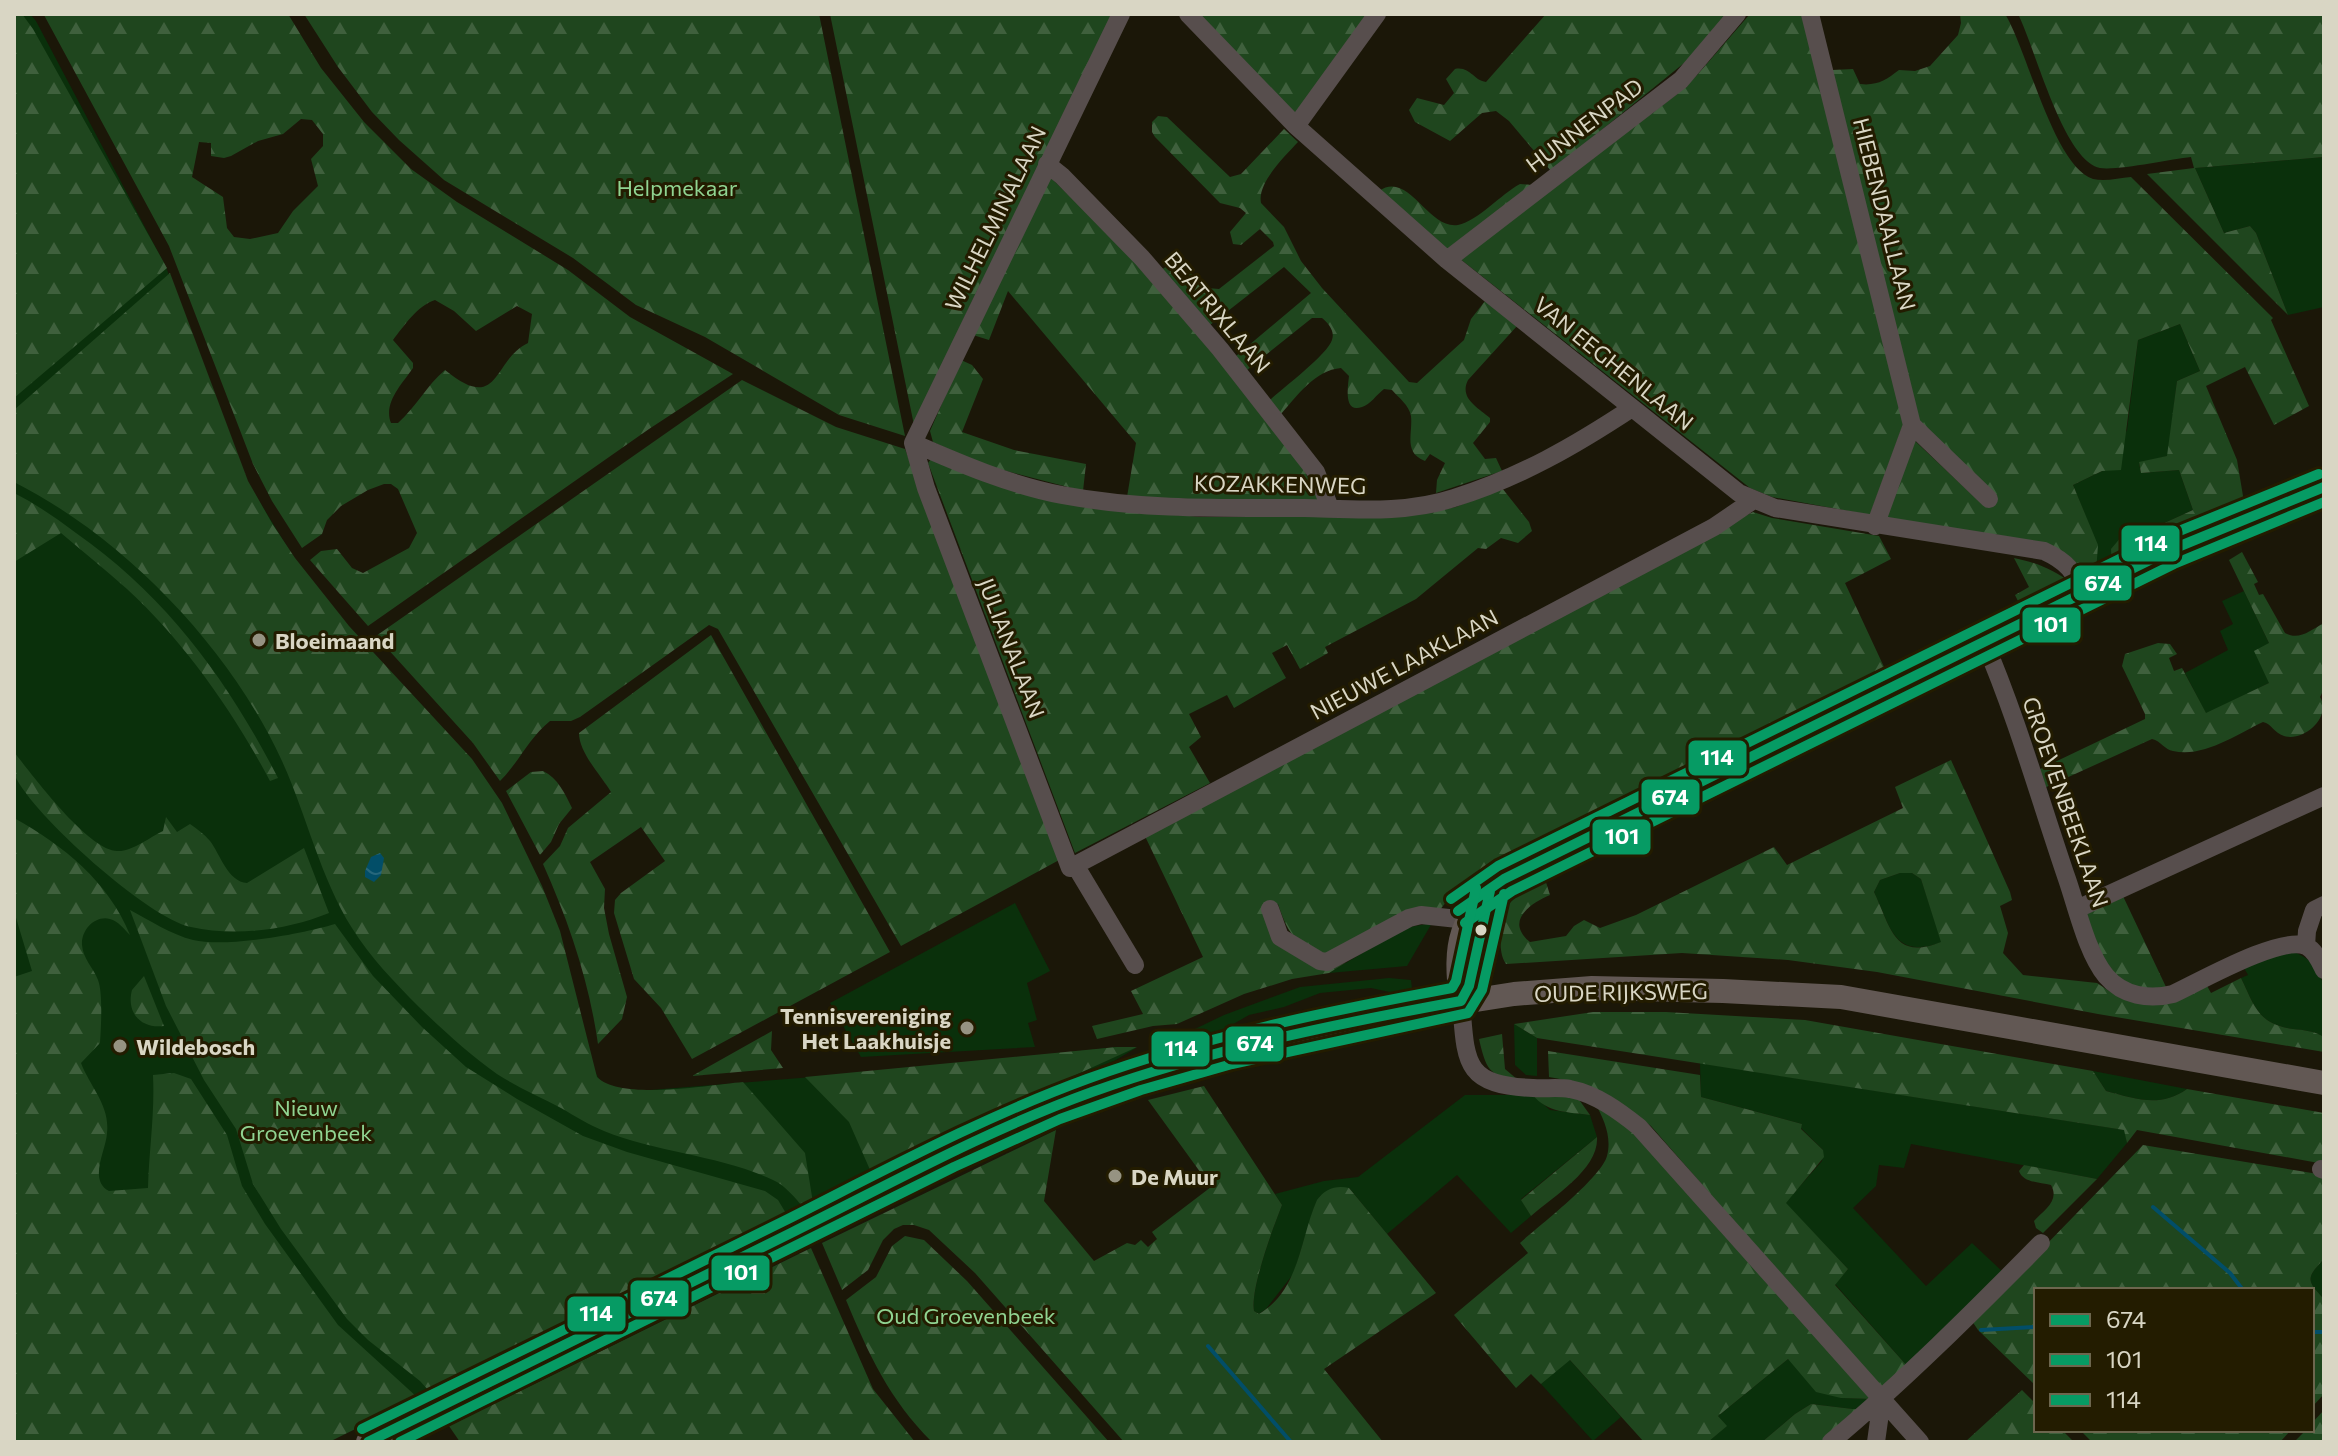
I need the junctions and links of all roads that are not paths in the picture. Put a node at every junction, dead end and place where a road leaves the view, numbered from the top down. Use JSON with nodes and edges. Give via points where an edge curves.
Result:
{"nodes":[{"id":1,"x":1121,"y":14,"type":"edge"},
{"id":2,"x":1188,"y":14,"type":"edge"},
{"id":3,"x":1377,"y":14,"type":"edge"},
{"id":4,"x":1737,"y":14,"type":"edge"},
{"id":5,"x":1810,"y":14,"type":"edge"},
{"id":6,"x":1296,"y":126,"type":"junction"},
{"id":7,"x":1047,"y":164,"type":"junction"},
{"id":8,"x":1447,"y":260,"type":"junction"},
{"id":9,"x":1632,"y":408,"type":"junction"},
{"id":10,"x":1912,"y":425,"type":"junction"},
{"id":11,"x":913,"y":443,"type":"junction"},
{"id":12,"x":2324,"y":487,"type":"edge"},
{"id":13,"x":1989,"y":499,"type":"dead end"},
{"id":14,"x":1752,"y":501,"type":"junction"},
{"id":15,"x":1330,"y":508,"type":"junction"},
{"id":16,"x":1875,"y":526,"type":"junction"},
{"id":17,"x":2085,"y":594,"type":"junction"},
{"id":18,"x":1984,"y":641,"type":"junction"},
{"id":19,"x":2324,"y":796,"type":"edge"},
{"id":20,"x":1072,"y":866,"type":"junction"},
{"id":21,"x":2324,"y":905,"type":"edge"},
{"id":22,"x":1270,"y":909,"type":"dead end"},
{"id":23,"x":2077,"y":909,"type":"junction"},
{"id":24,"x":1467,"y":920,"type":"junction"},
{"id":25,"x":2306,"y":946,"type":"junction"},
{"id":26,"x":1135,"y":965,"type":"dead end"},
{"id":27,"x":2324,"y":970,"type":"edge"},
{"id":28,"x":1461,"y":1001,"type":"junction"},
{"id":29,"x":1161,"y":1039,"type":"dead end"},
{"id":30,"x":1174,"y":1064,"type":"junction"},
{"id":31,"x":2324,"y":1083,"type":"edge"},
{"id":32,"x":2041,"y":1243,"type":"dead end"},
{"id":33,"x":1882,"y":1399,"type":"junction"},
{"id":34,"x":368,"y":1442,"type":"edge"},
{"id":35,"x":1831,"y":1442,"type":"edge"},
{"id":36,"x":1876,"y":1442,"type":"edge"},
{"id":37,"x":1920,"y":1442,"type":"edge"}],
"edges":[{"from":1,"to":7,"type":"street","name":"WILHELMINALAAN"},
{"from":2,"to":6,"type":"street","name":"VAN EEGHENLAAN"},
{"from":3,"to":6,"type":"street"},
{"from":4,"to":8,"type":"street","name":"HUNNENPAD","via":[[1681,80]]},
{"from":5,"to":10,"type":"street","name":"HIEBENDAALLAAN"},
{"from":6,"to":8,"type":"street","name":"VAN EEGHENLAAN"},
{"from":7,"to":11,"type":"street","name":"WILHELMINALAAN"},
{"from":7,"to":15,"type":"street","name":"BEATRIXLAAN","via":[[1142,258],[1220,349],[1316,472]]},
{"from":8,"to":9,"type":"street","name":"VAN EEGHENLAAN"},
{"from":9,"to":14,"type":"street","name":"VAN EEGHENLAAN"},
{"from":9,"to":15,"type":"street","name":"KOZAKKENWEG","via":[[1536,466],[1453,499],[1393,510]]},
{"from":10,"to":13,"type":"street"},
{"from":10,"to":16,"type":"street"},
{"from":11,"to":15,"type":"street","name":"KOZAKKENWEG","via":[[963,465],[1062,495],[1161,507]]},
{"from":11,"to":20,"type":"street","name":"JULIANALAAN"},
{"from":12,"to":17,"type":"main road","via":[[2168,551]]},
{"from":14,"to":16,"type":"street","name":"VAN EEGHENLAAN"},
{"from":14,"to":20,"type":"street","name":"NIEUWE LAAKLAAN","via":[[1714,527]]},
{"from":16,"to":17,"type":"street","name":"VAN EEGHENLAAN","via":[[2044,551],[2070,567]]},
{"from":17,"to":18,"type":"main road"},
{"from":18,"to":23,"type":"street","name":"GROEVENBEEKLAAN"},
{"from":18,"to":24,"type":"main road","via":[[1504,879]]},
{"from":19,"to":23,"type":"street"},
{"from":20,"to":26,"type":"street"},
{"from":21,"to":25,"type":"street","via":[[2314,910]]},
{"from":22,"to":24,"type":"street","via":[[1280,937],[1327,962],[1409,918]]},
{"from":23,"to":25,"type":"street","name":"GROEVENBEEKLAAN","via":[[2106,976],[2129,993],[2146,997],[2173,994],[2269,949]]},
{"from":24,"to":28,"type":"main road","via":[[1457,963]]},
{"from":25,"to":27,"type":"street"},
{"from":28,"to":30,"type":"main road","name":"OUDE RIJKSWEG"},
{"from":28,"to":31,"type":"main road","name":"OUDE RIJKSWEG","via":[[1592,988],[1841,997]]},
{"from":28,"to":33,"type":"street","via":[[1465,1044],[1477,1074],[1509,1087],[1570,1089],[1611,1105],[1639,1127]]},
{"from":29,"to":30,"type":"street"},
{"from":30,"to":34,"type":"main road","name":"OUDE RIJKSWEG","via":[[931,1160]]},
{"from":32,"to":33,"type":"street"},
{"from":33,"to":35,"type":"street"},
{"from":33,"to":36,"type":"street"},
{"from":33,"to":37,"type":"street"}]}
